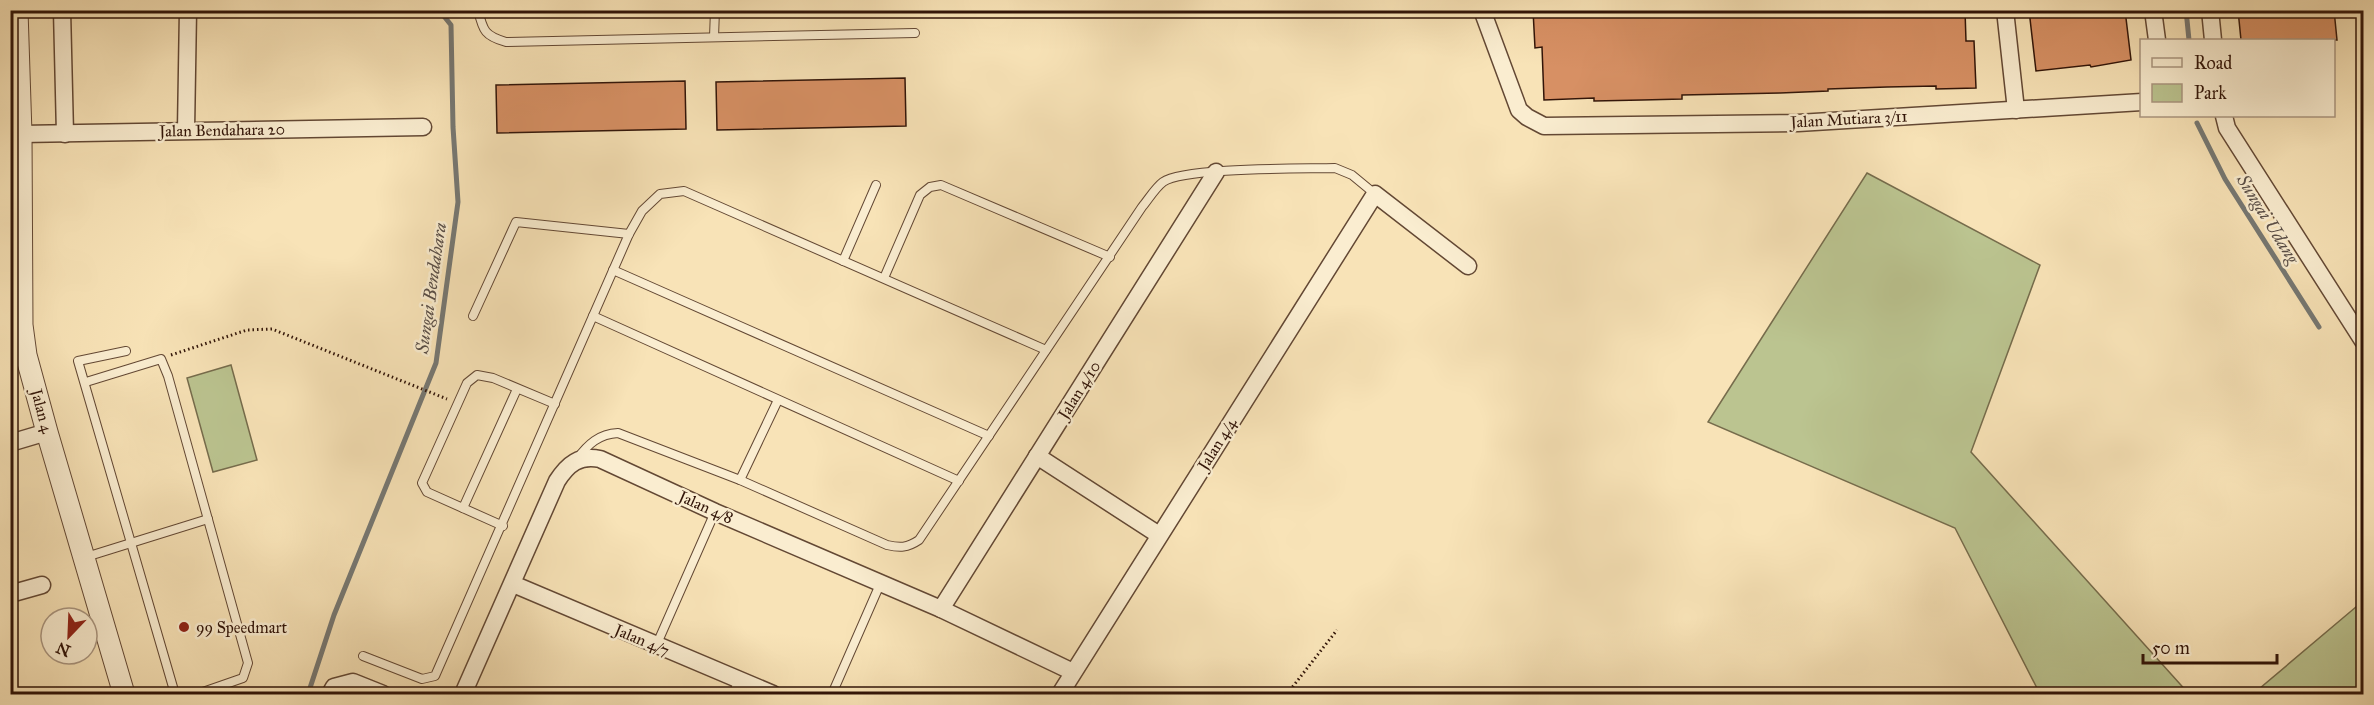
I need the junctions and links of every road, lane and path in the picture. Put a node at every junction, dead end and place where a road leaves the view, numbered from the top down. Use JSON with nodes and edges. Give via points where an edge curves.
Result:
{"nodes":[{"id":1,"x":17,"y":10,"type":"edge"},
{"id":2,"x":62,"y":10,"type":"edge"},
{"id":3,"x":188,"y":10,"type":"edge"},
{"id":4,"x":478,"y":10,"type":"edge"},
{"id":5,"x":715,"y":10,"type":"edge"},
{"id":6,"x":1482,"y":10,"type":"edge"},
{"id":7,"x":2005,"y":10,"type":"edge"},
{"id":8,"x":2153,"y":10,"type":"edge"},
{"id":9,"x":2210,"y":10,"type":"edge"},
{"id":10,"x":915,"y":33,"type":"dead end"},
{"id":11,"x":714,"y":37,"type":"junction"},
{"id":12,"x":2157,"y":39,"type":"edge"},
{"id":13,"x":2213,"y":39,"type":"edge"},
{"id":14,"x":14,"y":51,"type":"edge"},
{"id":15,"x":2140,"y":102,"type":"edge"},
{"id":16,"x":2016,"y":110,"type":"junction"},
{"id":17,"x":2224,"y":117,"type":"edge"},
{"id":18,"x":423,"y":127,"type":"dead end"},
{"id":19,"x":186,"y":130,"type":"junction"},
{"id":20,"x":21,"y":134,"type":"junction"},
{"id":21,"x":65,"y":134,"type":"junction"},
{"id":22,"x":1216,"y":172,"type":"junction"},
{"id":23,"x":876,"y":185,"type":"dead end"},
{"id":24,"x":1375,"y":194,"type":"junction"},
{"id":25,"x":629,"y":234,"type":"junction"},
{"id":26,"x":1110,"y":257,"type":"junction"},
{"id":27,"x":843,"y":261,"type":"junction"},
{"id":28,"x":1468,"y":266,"type":"dead end"},
{"id":29,"x":613,"y":270,"type":"junction"},
{"id":30,"x":884,"y":278,"type":"junction"},
{"id":31,"x":473,"y":316,"type":"dead end"},
{"id":32,"x":593,"y":316,"type":"junction"},
{"id":33,"x":2363,"y":341,"type":"edge"},
{"id":34,"x":1046,"y":350,"type":"junction"},
{"id":35,"x":126,"y":351,"type":"dead end"},
{"id":36,"x":161,"y":359,"type":"junction"},
{"id":37,"x":86,"y":382,"type":"junction"},
{"id":38,"x":517,"y":389,"type":"junction"},
{"id":39,"x":446,"y":399,"type":"dead end"},
{"id":40,"x":778,"y":400,"type":"junction"},
{"id":41,"x":555,"y":404,"type":"junction"},
{"id":42,"x":47,"y":432,"type":"junction"},
{"id":43,"x":989,"y":436,"type":"junction"},
{"id":44,"x":10,"y":443,"type":"edge"},
{"id":45,"x":1037,"y":456,"type":"junction"},
{"id":46,"x":576,"y":460,"type":"junction"},
{"id":47,"x":740,"y":480,"type":"junction"},
{"id":48,"x":959,"y":481,"type":"junction"},
{"id":49,"x":463,"y":508,"type":"junction"},
{"id":50,"x":715,"y":512,"type":"junction"},
{"id":51,"x":208,"y":519,"type":"junction"},
{"id":52,"x":502,"y":526,"type":"junction"},
{"id":53,"x":1160,"y":535,"type":"junction"},
{"id":54,"x":132,"y":542,"type":"junction"},
{"id":55,"x":83,"y":558,"type":"junction"},
{"id":56,"x":881,"y":582,"type":"junction"},
{"id":57,"x":513,"y":584,"type":"junction"},
{"id":58,"x":42,"y":585,"type":"dead end"},
{"id":59,"x":10,"y":594,"type":"edge"},
{"id":60,"x":941,"y":609,"type":"junction"},
{"id":61,"x":1337,"y":630,"type":"dead end"},
{"id":62,"x":656,"y":646,"type":"junction"},
{"id":63,"x":363,"y":656,"type":"dead end"},
{"id":64,"x":1073,"y":672,"type":"junction"},
{"id":65,"x":736,"y":687,"type":"edge"},
{"id":66,"x":332,"y":691,"type":"edge"},
{"id":67,"x":124,"y":694,"type":"edge"},
{"id":68,"x":178,"y":694,"type":"edge"},
{"id":69,"x":197,"y":694,"type":"edge"},
{"id":70,"x":383,"y":694,"type":"edge"},
{"id":71,"x":463,"y":694,"type":"edge"},
{"id":72,"x":773,"y":694,"type":"edge"},
{"id":73,"x":832,"y":694,"type":"edge"},
{"id":74,"x":1060,"y":694,"type":"edge"},
{"id":75,"x":1287,"y":694,"type":"edge"}],
"edges":[{"from":1,"to":14,"type":"street","name":"Jalan 4"},
{"from":2,"to":21,"type":"street"},
{"from":3,"to":19,"type":"street"},
{"from":4,"to":11,"type":"lane","via":[[482,29],[493,39],[506,42]]},
{"from":5,"to":11,"type":"lane"},
{"from":6,"to":16,"type":"street","name":"Jalan Mutiara 3/11","via":[[1519,110],[1544,126],[1798,123]]},
{"from":7,"to":16,"type":"street"},
{"from":8,"to":12,"type":"street"},
{"from":9,"to":13,"type":"street"},
{"from":10,"to":11,"type":"lane"},
{"from":14,"to":20,"type":"street","name":"Jalan 4"},
{"from":15,"to":16,"type":"street","name":"Jalan Mutiara 3/11"},
{"from":17,"to":33,"type":"street","via":[[2227,128]]},
{"from":18,"to":19,"type":"street","name":"Jalan Bendahara 20"},
{"from":19,"to":21,"type":"street","name":"Jalan Bendahara 20"},
{"from":20,"to":21,"type":"street","name":"Jalan Bendahara 20"},
{"from":20,"to":42,"type":"street","name":"Jalan 4","via":[[22,325]]},
{"from":22,"to":24,"type":"lane","via":[[1335,168],[1352,175]]},
{"from":22,"to":26,"type":"lane","via":[[1163,182]]},
{"from":22,"to":45,"type":"street","name":"Jalan 4/10"},
{"from":23,"to":27,"type":"lane"},
{"from":24,"to":28,"type":"street"},
{"from":24,"to":53,"type":"street","name":"Jalan 4/4"},
{"from":25,"to":27,"type":"lane","via":[[642,211],[660,194],[684,191]]},
{"from":25,"to":29,"type":"lane"},
{"from":25,"to":31,"type":"lane","via":[[516,222]]},
{"from":26,"to":30,"type":"lane","via":[[941,185],[930,187],[921,195]]},
{"from":26,"to":34,"type":"lane"},
{"from":27,"to":30,"type":"lane"},
{"from":29,"to":32,"type":"lane"},
{"from":29,"to":43,"type":"lane"},
{"from":30,"to":34,"type":"lane"},
{"from":32,"to":40,"type":"lane"},
{"from":32,"to":41,"type":"lane"},
{"from":34,"to":43,"type":"lane"},
{"from":35,"to":37,"type":"lane","via":[[78,361]]},
{"from":36,"to":37,"type":"lane"},
{"from":36,"to":39,"type":"path","via":[[247,330],[272,329]]},
{"from":36,"to":51,"type":"lane"},
{"from":37,"to":54,"type":"lane"},
{"from":38,"to":41,"type":"lane"},
{"from":38,"to":49,"type":"lane"},
{"from":38,"to":49,"type":"lane","via":[[477,375],[467,383],[456,404],[422,483],[427,492]]},
{"from":40,"to":47,"type":"lane"},
{"from":40,"to":48,"type":"lane"},
{"from":41,"to":52,"type":"lane"},
{"from":42,"to":44,"type":"street"},
{"from":42,"to":55,"type":"street","name":"Jalan 4"},
{"from":43,"to":48,"type":"lane"},
{"from":45,"to":53,"type":"street"},
{"from":45,"to":60,"type":"street","name":"Jalan 4/10"},
{"from":46,"to":47,"type":"lane","via":[[596,440],[606,434],[618,434]]},
{"from":46,"to":50,"type":"street","name":"Jalan 4/8","via":[[600,459]]},
{"from":46,"to":57,"type":"street","via":[[557,481]]},
{"from":47,"to":48,"type":"lane","via":[[901,548],[919,540]]},
{"from":49,"to":52,"type":"lane"},
{"from":50,"to":56,"type":"street","name":"Jalan 4/8"},
{"from":50,"to":62,"type":"lane"},
{"from":51,"to":54,"type":"lane"},
{"from":51,"to":69,"type":"lane","via":[[248,663],[243,678]]},
{"from":52,"to":63,"type":"lane","via":[[435,676],[422,679]]},
{"from":53,"to":64,"type":"street","name":"Jalan 4/4"},
{"from":54,"to":55,"type":"lane"},
{"from":54,"to":68,"type":"lane"},
{"from":55,"to":67,"type":"street","name":"Jalan 4"},
{"from":56,"to":60,"type":"street","name":"Jalan 4/8"},
{"from":56,"to":73,"type":"lane"},
{"from":57,"to":62,"type":"street","name":"Jalan 4/7"},
{"from":57,"to":71,"type":"street"},
{"from":58,"to":59,"type":"street"},
{"from":60,"to":64,"type":"street","name":"Jalan 4/8"},
{"from":61,"to":75,"type":"path"},
{"from":62,"to":65,"type":"street","name":"Jalan 4/7"},
{"from":64,"to":74,"type":"street","name":"Jalan 4/4"},
{"from":65,"to":72,"type":"street","name":"Jalan 4/7"},
{"from":66,"to":70,"type":"street","via":[[353,682]]}]}
